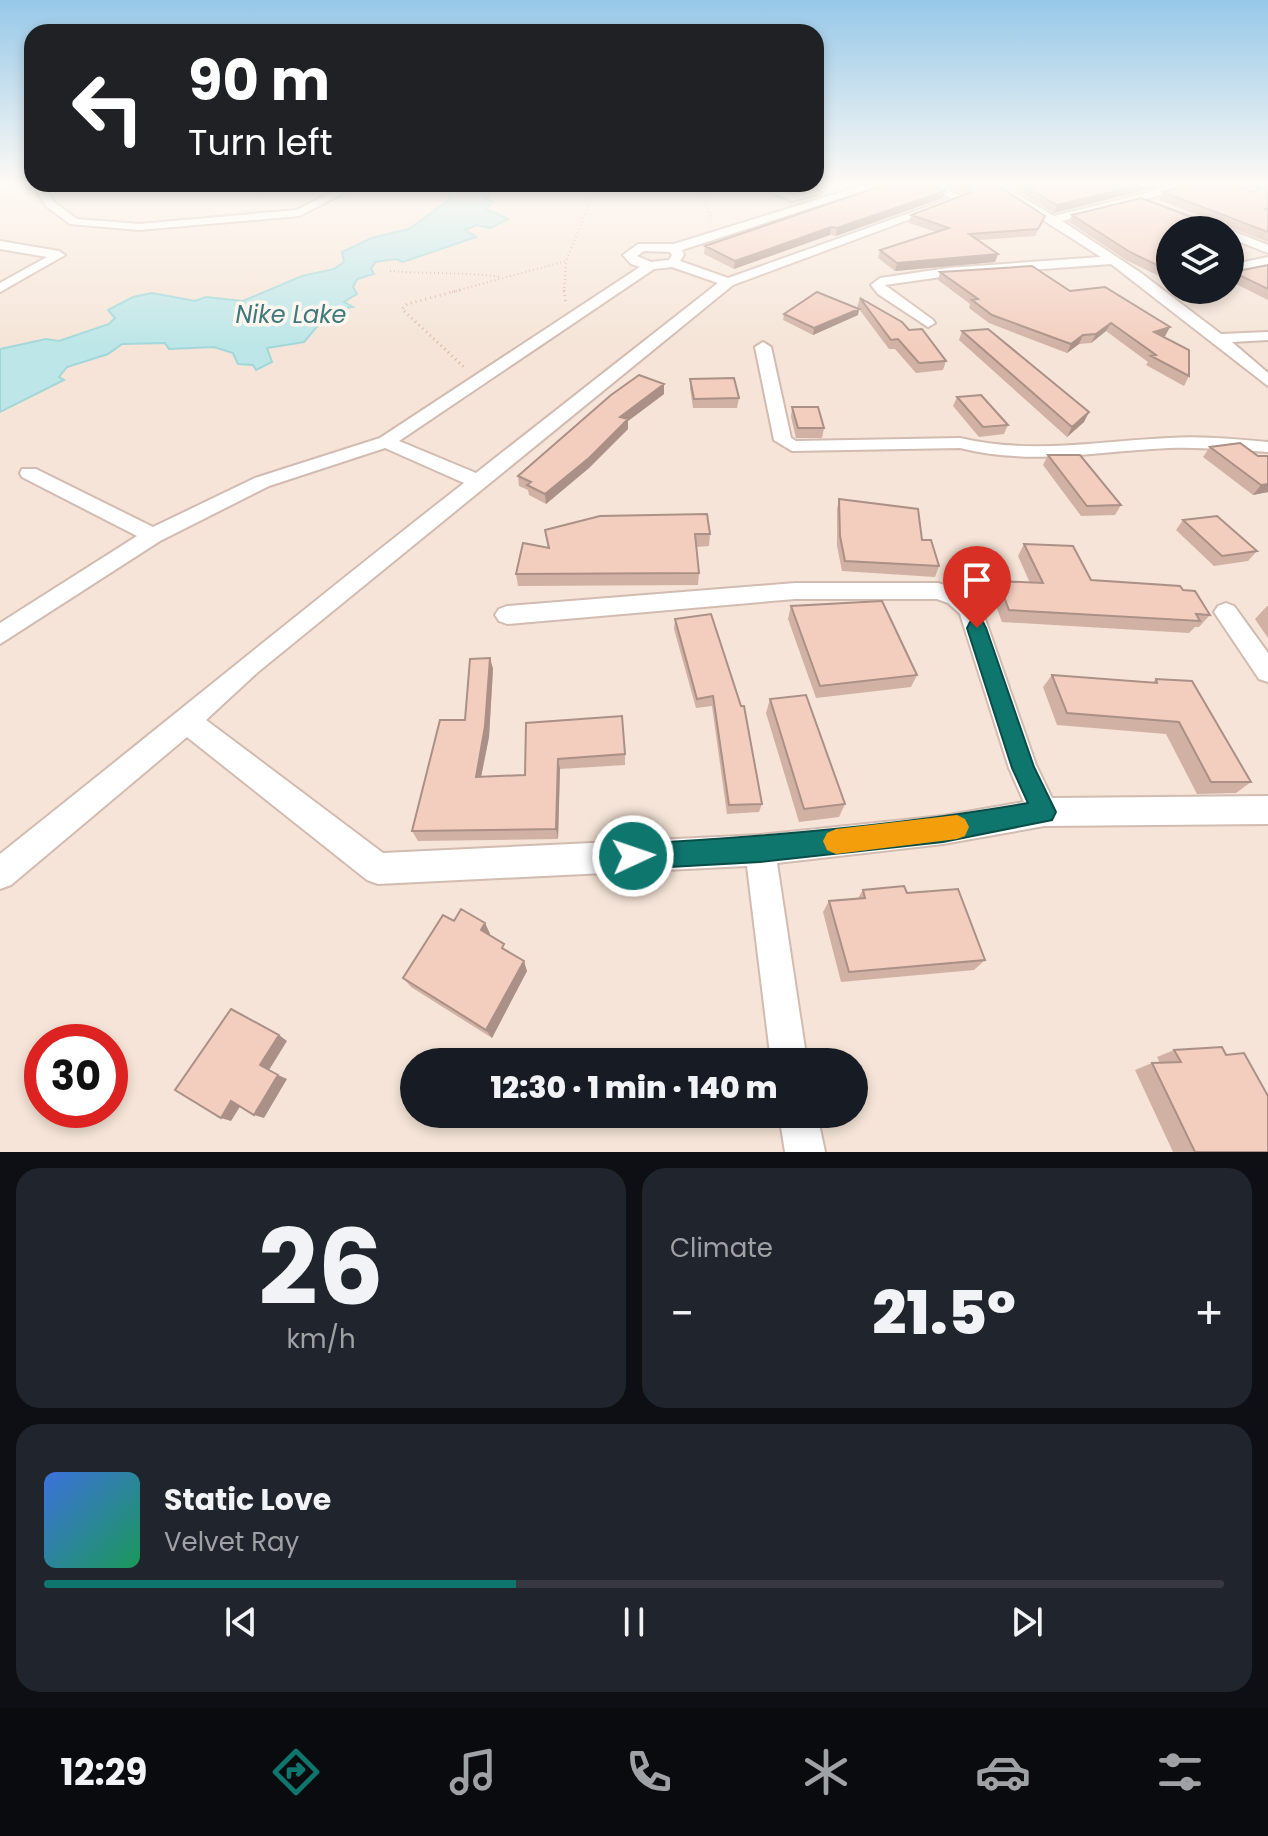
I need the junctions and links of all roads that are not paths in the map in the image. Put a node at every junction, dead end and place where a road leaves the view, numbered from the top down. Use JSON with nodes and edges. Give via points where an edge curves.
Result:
{"nodes":[{"id":1,"x":708,"y":239,"type":"edge"},
{"id":2,"x":848,"y":239,"type":"edge"},
{"id":3,"x":1079,"y":239,"type":"edge"},
{"id":4,"x":1244,"y":240,"type":"edge"},
{"id":5,"x":0,"y":245,"type":"edge"},
{"id":6,"x":1268,"y":249,"type":"edge"},
{"id":7,"x":674,"y":256,"type":"junction"},
{"id":8,"x":1110,"y":260,"type":"junction"},
{"id":9,"x":1268,"y":261,"type":"edge"},
{"id":10,"x":650,"y":266,"type":"junction"},
{"id":11,"x":1244,"y":266,"type":"edge"},
{"id":12,"x":1156,"y":280,"type":"edge"},
{"id":13,"x":728,"y":282,"type":"junction"},
{"id":14,"x":1144,"y":282,"type":"junction"},
{"id":15,"x":0,"y":288,"type":"edge"},
{"id":16,"x":928,"y":323,"type":"dead end"},
{"id":17,"x":1268,"y":336,"type":"edge"},
{"id":18,"x":1221,"y":338,"type":"junction"},
{"id":19,"x":763,"y":347,"type":"dead end"},
{"id":20,"x":1268,"y":381,"type":"edge"},
{"id":21,"x":386,"y":442,"type":"junction"},
{"id":22,"x":1268,"y":447,"type":"edge"},
{"id":23,"x":29,"y":473,"type":"dead end"},
{"id":24,"x":477,"y":481,"type":"junction"},
{"id":25,"x":153,"y":536,"type":"junction"},
{"id":26,"x":1226,"y":612,"type":"dead end"},
{"id":27,"x":507,"y":615,"type":"dead end"},
{"id":28,"x":0,"y":635,"type":"edge"},
{"id":29,"x":1268,"y":672,"type":"edge"},
{"id":30,"x":187,"y":721,"type":"junction"},
{"id":31,"x":1268,"y":810,"type":"edge"},
{"id":32,"x":1044,"y":812,"type":"junction"},
{"id":33,"x":760,"y":850,"type":"junction"},
{"id":34,"x":0,"y":874,"type":"edge"},
{"id":35,"x":787,"y":1048,"type":"edge"},
{"id":36,"x":801,"y":1128,"type":"edge"},
{"id":37,"x":805,"y":1152,"type":"edge"}],
"edges":[{"from":1,"to":7,"type":"street"},
{"from":2,"to":13,"type":"street"},
{"from":3,"to":8,"type":"street"},
{"from":4,"to":6,"type":"street"},
{"from":5,"to":15,"type":"street","via":[[59,255]]},
{"from":7,"to":10,"type":"street"},
{"from":7,"to":10,"type":"street","via":[[642,247],[629,255]]},
{"from":7,"to":13,"type":"street"},
{"from":8,"to":14,"type":"street"},
{"from":8,"to":16,"type":"street","via":[[880,282],[883,291]]},
{"from":9,"to":11,"type":"street"},
{"from":10,"to":21,"type":"street"},
{"from":12,"to":14,"type":"street"},
{"from":13,"to":24,"type":"street"},
{"from":14,"to":18,"type":"street"},
{"from":17,"to":18,"type":"street"},
{"from":18,"to":20,"type":"street"},
{"from":19,"to":22,"type":"street","via":[[783,440],[792,446],[960,443],[981,450],[1044,453],[1169,443]]},
{"from":21,"to":24,"type":"street"},
{"from":21,"to":25,"type":"street","via":[[262,482]]},
{"from":23,"to":25,"type":"street"},
{"from":24,"to":30,"type":"street"},
{"from":25,"to":28,"type":"street"},
{"from":26,"to":29,"type":"street"},
{"from":27,"to":32,"type":"street","via":[[795,591],[938,591],[956,597],[970,610],[1023,768]]},
{"from":30,"to":33,"type":"street","via":[[378,869]]},
{"from":30,"to":34,"type":"street"},
{"from":31,"to":32,"type":"street"},
{"from":32,"to":33,"type":"street","via":[[943,830]]},
{"from":33,"to":35,"type":"street"},
{"from":36,"to":37,"type":"street"}]}
